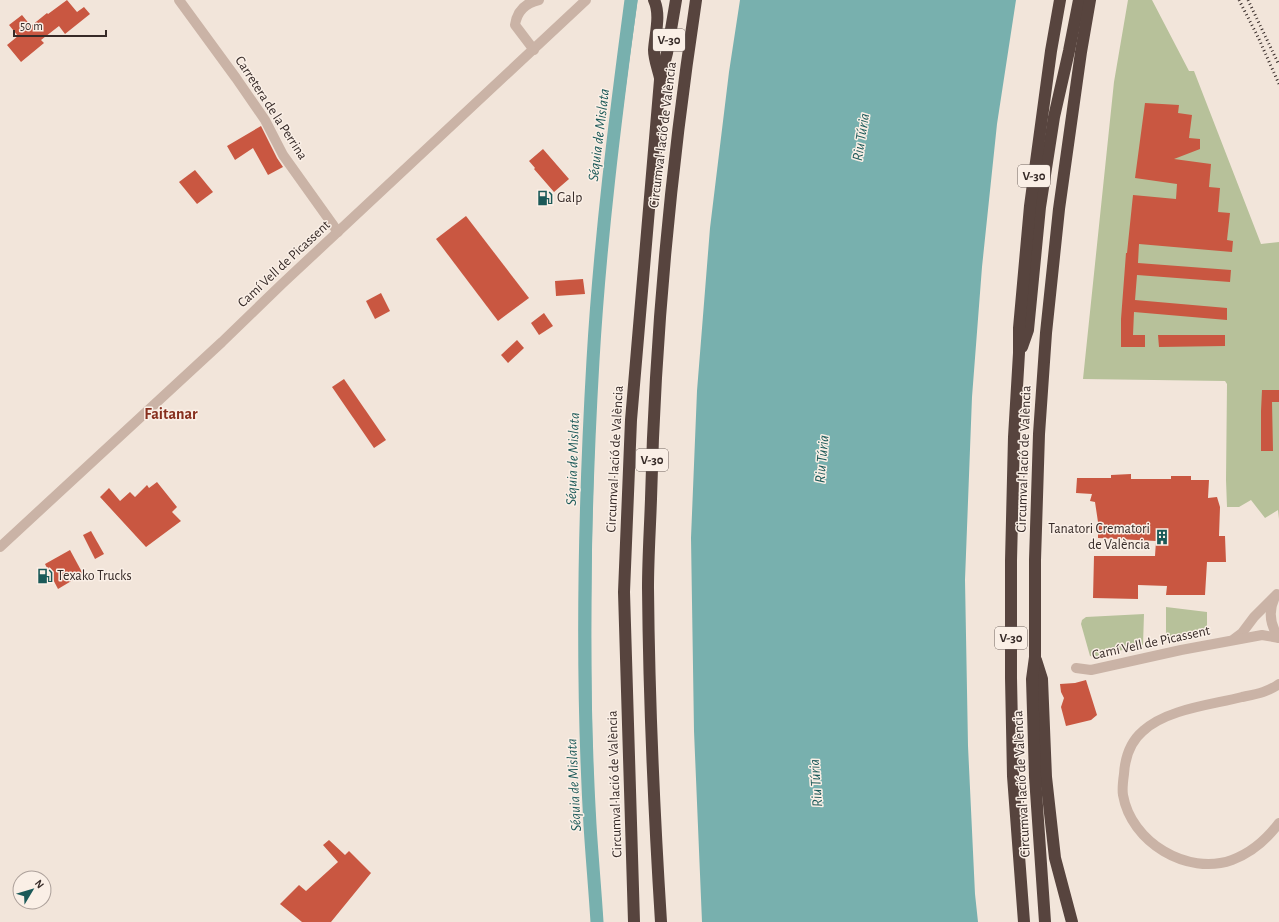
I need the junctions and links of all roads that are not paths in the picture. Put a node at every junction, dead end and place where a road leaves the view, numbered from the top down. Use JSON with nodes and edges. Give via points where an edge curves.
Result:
{"nodes":[{"id":1,"x":179,"y":0,"type":"edge"},
{"id":2,"x":539,"y":0,"type":"edge"},
{"id":3,"x":586,"y":0,"type":"edge"},
{"id":4,"x":654,"y":0,"type":"edge"},
{"id":5,"x":676,"y":0,"type":"edge"},
{"id":6,"x":696,"y":0,"type":"edge"},
{"id":7,"x":1060,"y":0,"type":"edge"},
{"id":8,"x":1079,"y":0,"type":"edge"},
{"id":9,"x":1090,"y":0,"type":"edge"},
{"id":10,"x":534,"y":50,"type":"junction"},
{"id":11,"x":660,"y":80,"type":"junction"},
{"id":12,"x":338,"y":232,"type":"junction"},
{"id":13,"x":1019,"y":353,"type":"junction"},
{"id":14,"x":0,"y":547,"type":"edge"},
{"id":15,"x":1278,"y":593,"type":"edge"},
{"id":16,"x":1279,"y":638,"type":"edge"},
{"id":17,"x":1230,"y":641,"type":"junction"},
{"id":18,"x":1035,"y":657,"type":"junction"},
{"id":19,"x":1076,"y":668,"type":"dead end"},
{"id":20,"x":1279,"y":684,"type":"edge"},
{"id":21,"x":1279,"y":823,"type":"edge"},
{"id":22,"x":634,"y":922,"type":"edge"},
{"id":23,"x":661,"y":922,"type":"edge"},
{"id":24,"x":1024,"y":922,"type":"edge"},
{"id":25,"x":1045,"y":922,"type":"edge"},
{"id":26,"x":1072,"y":922,"type":"edge"}],
"edges":[{"from":1,"to":12,"type":"street","name":"Carretera de la Perrina","via":[[265,120],[283,155]]},
{"from":2,"to":10,"type":"street","via":[[532,1],[524,7],[516,17],[515,25]]},
{"from":3,"to":10,"type":"street","name":"Camí Vell de Picassent"},
{"from":4,"to":11,"type":"highway","via":[[657,20],[654,52]]},
{"from":5,"to":11,"type":"highway","name":"Circumval·lació de València","number":"V-30"},
{"from":6,"to":23,"type":"highway","name":"Circumval·lació de València","number":"V-30","via":[[672,183],[652,421],[648,594],[652,767]]},
{"from":7,"to":13,"type":"highway","name":"Circumval·lació de València","number":"V-30","via":[[1030,206]]},
{"from":8,"to":13,"type":"highway","via":[[1054,117],[1040,207],[1028,330]]},
{"from":9,"to":18,"type":"highway","name":"Circumval·lació de València","number":"V-30","via":[[1058,209],[1046,333],[1038,434]]},
{"from":10,"to":12,"type":"street","name":"Camí Vell de Picassent"},
{"from":11,"to":22,"type":"highway","name":"Circumval·lació de València","number":"V-30","via":[[631,420],[624,592]]},
{"from":12,"to":14,"type":"street","name":"Camí Vell de Picassent"},
{"from":13,"to":24,"type":"highway","name":"Circumval·lació de València","number":"V-30","via":[[1011,554],[1011,678],[1013,776]]},
{"from":15,"to":16,"type":"street","via":[[1270,611],[1274,630]]},
{"from":15,"to":17,"type":"street","name":"Camí Vell de Picassent","via":[[1242,633]]},
{"from":16,"to":17,"type":"street","name":"Camí Vell de Picassent","via":[[1262,635]]},
{"from":17,"to":19,"type":"street","name":"Camí Vell de Picassent","via":[[1091,670]]},
{"from":18,"to":25,"type":"highway","name":"Circumval·lació de València","number":"V-30","via":[[1032,679],[1035,777]]},
{"from":18,"to":26,"type":"highway","via":[[1042,679],[1046,777],[1055,858]]},
{"from":20,"to":21,"type":"street","via":[[1264,692],[1174,713],[1142,731],[1130,747],[1125,761],[1122,794],[1136,828],[1147,840],[1163,852],[1197,863],[1232,860],[1262,842]]}]}
